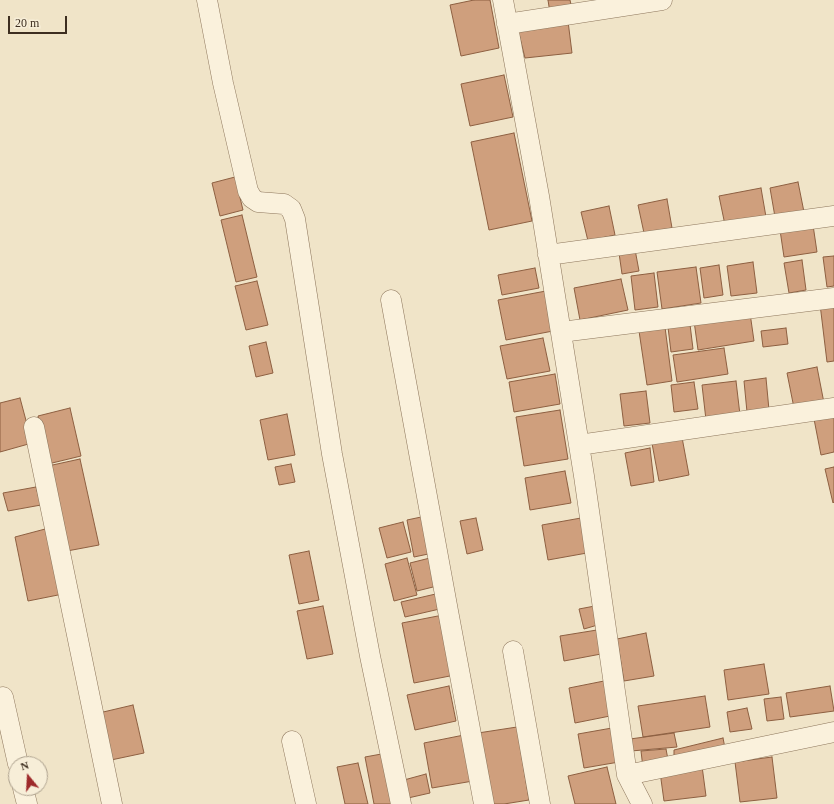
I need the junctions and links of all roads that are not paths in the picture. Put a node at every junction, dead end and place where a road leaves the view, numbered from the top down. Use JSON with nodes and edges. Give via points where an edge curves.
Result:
{"nodes":[{"id":1,"x":207,"y":0,"type":"edge"},
{"id":2,"x":503,"y":0,"type":"edge"},
{"id":3,"x":662,"y":0,"type":"edge"},
{"id":4,"x":507,"y":24,"type":"junction"},
{"id":5,"x":834,"y":216,"type":"edge"},
{"id":6,"x":548,"y":255,"type":"junction"},
{"id":7,"x":834,"y":298,"type":"edge"},
{"id":8,"x":391,"y":300,"type":"dead end"},
{"id":9,"x":561,"y":332,"type":"junction"},
{"id":10,"x":834,"y":408,"type":"edge"},
{"id":11,"x":34,"y":427,"type":"dead end"},
{"id":12,"x":579,"y":445,"type":"junction"},
{"id":13,"x":513,"y":651,"type":"dead end"},
{"id":14,"x":3,"y":697,"type":"dead end"},
{"id":15,"x":834,"y":732,"type":"edge"},
{"id":16,"x":292,"y":740,"type":"dead end"},
{"id":17,"x":16,"y":756,"type":"edge"},
{"id":18,"x":627,"y":775,"type":"junction"},
{"id":19,"x":112,"y":804,"type":"edge"},
{"id":20,"x":306,"y":804,"type":"edge"},
{"id":21,"x":401,"y":804,"type":"edge"},
{"id":22,"x":484,"y":804,"type":"edge"},
{"id":23,"x":540,"y":804,"type":"edge"},
{"id":24,"x":642,"y":804,"type":"edge"}],
"edges":[{"from":1,"to":21,"type":"street","via":[[248,192],[258,202],[284,204],[291,209],[295,219],[332,454]]},
{"from":2,"to":4,"type":"street"},
{"from":3,"to":4,"type":"street"},
{"from":4,"to":6,"type":"street"},
{"from":5,"to":6,"type":"street"},
{"from":6,"to":9,"type":"street"},
{"from":7,"to":9,"type":"street"},
{"from":8,"to":22,"type":"street"},
{"from":9,"to":12,"type":"street"},
{"from":10,"to":12,"type":"street"},
{"from":11,"to":19,"type":"street"},
{"from":12,"to":18,"type":"street"},
{"from":13,"to":23,"type":"street"},
{"from":14,"to":17,"type":"street"},
{"from":15,"to":18,"type":"street"},
{"from":16,"to":20,"type":"street"},
{"from":18,"to":24,"type":"street"}]}
